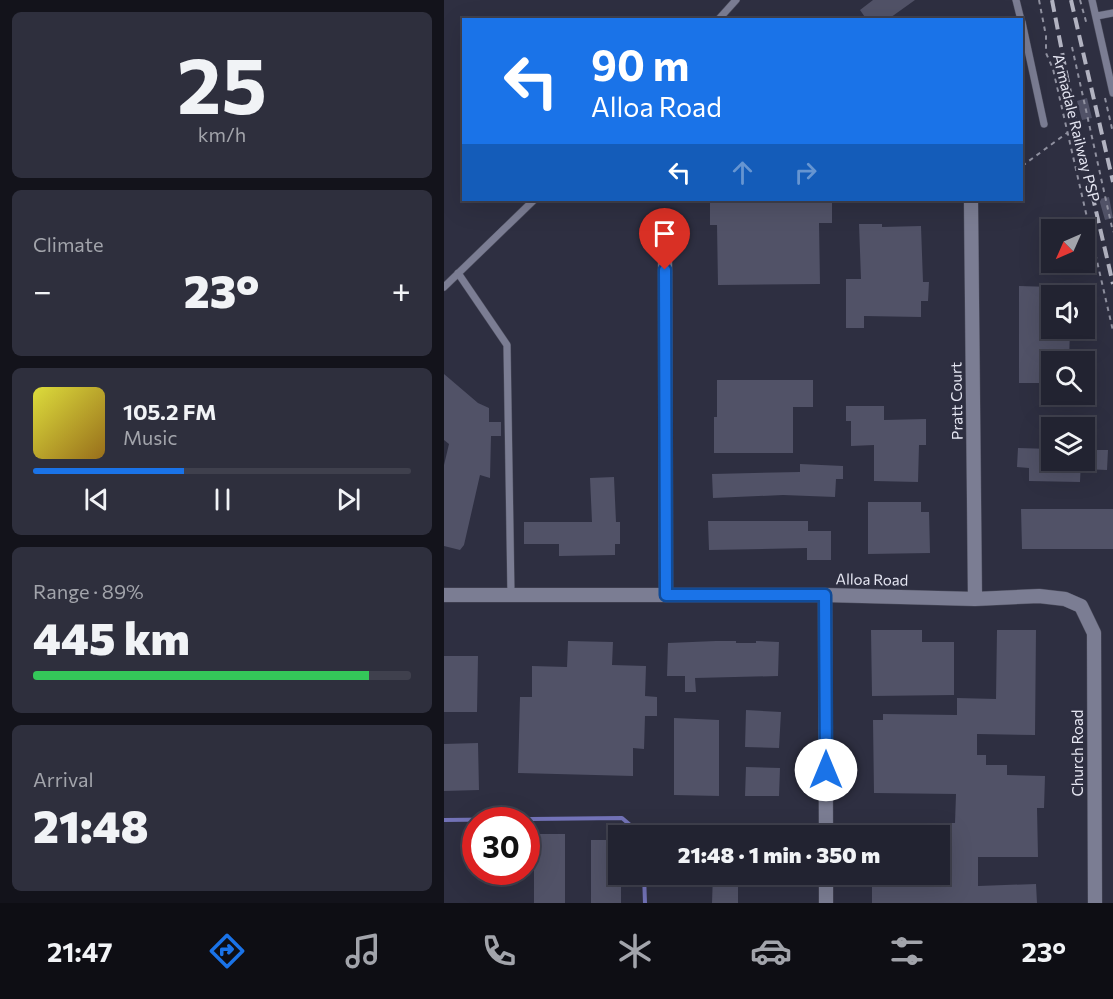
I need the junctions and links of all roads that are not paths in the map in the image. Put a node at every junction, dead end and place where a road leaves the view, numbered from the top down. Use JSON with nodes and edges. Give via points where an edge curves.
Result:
{"nodes":[{"id":1,"x":736,"y":0,"type":"edge"},
{"id":2,"x":1016,"y":0,"type":"edge"},
{"id":3,"x":1092,"y":0,"type":"edge"},
{"id":4,"x":1113,"y":12,"type":"edge"},
{"id":5,"x":1097,"y":16,"type":"junction"},
{"id":6,"x":720,"y":18,"type":"edge"},
{"id":7,"x":1020,"y":18,"type":"edge"},
{"id":8,"x":1023,"y":30,"type":"edge"},
{"id":9,"x":1113,"y":93,"type":"edge"},
{"id":10,"x":1044,"y":124,"type":"dead end"},
{"id":11,"x":533,"y":201,"type":"edge"},
{"id":12,"x":971,"y":202,"type":"dead end"},
{"id":13,"x":665,"y":247,"type":"dead end"},
{"id":14,"x":458,"y":273,"type":"junction"},
{"id":15,"x":444,"y":287,"type":"edge"},
{"id":16,"x":444,"y":595,"type":"edge"},
{"id":17,"x":511,"y":595,"type":"junction"},
{"id":18,"x":666,"y":595,"type":"junction"},
{"id":19,"x":825,"y":595,"type":"junction"},
{"id":20,"x":975,"y":599,"type":"junction"},
{"id":21,"x":1081,"y":606,"type":"joint"},
{"id":22,"x":826,"y":825,"type":"edge"},
{"id":23,"x":826,"y":885,"type":"edge"},
{"id":24,"x":826,"y":903,"type":"edge"},
{"id":25,"x":1095,"y":903,"type":"edge"}],
"edges":[{"from":1,"to":6,"type":"lane"},
{"from":2,"to":7,"type":"lane"},
{"from":3,"to":5,"type":"lane"},
{"from":4,"to":5,"type":"lane"},
{"from":5,"to":9,"type":"lane"},
{"from":8,"to":10,"type":"lane"},
{"from":11,"to":14,"type":"lane"},
{"from":12,"to":20,"type":"street","name":"Pratt Court"},
{"from":13,"to":18,"type":"street"},
{"from":14,"to":15,"type":"lane"},
{"from":14,"to":17,"type":"lane","via":[[507,345]]},
{"from":16,"to":17,"type":"street","name":"Alloa Road"},
{"from":17,"to":18,"type":"street","name":"Alloa Road"},
{"from":18,"to":19,"type":"street","name":"Alloa Road"},
{"from":19,"to":20,"type":"street","name":"Alloa Road"},
{"from":19,"to":22,"type":"street"},
{"from":20,"to":21,"type":"street","name":"Alloa Road","via":[[1039,596],[1065,599]]},
{"from":21,"to":25,"type":"street","name":"Church Road","via":[[1094,633]]},
{"from":23,"to":24,"type":"street"}]}
